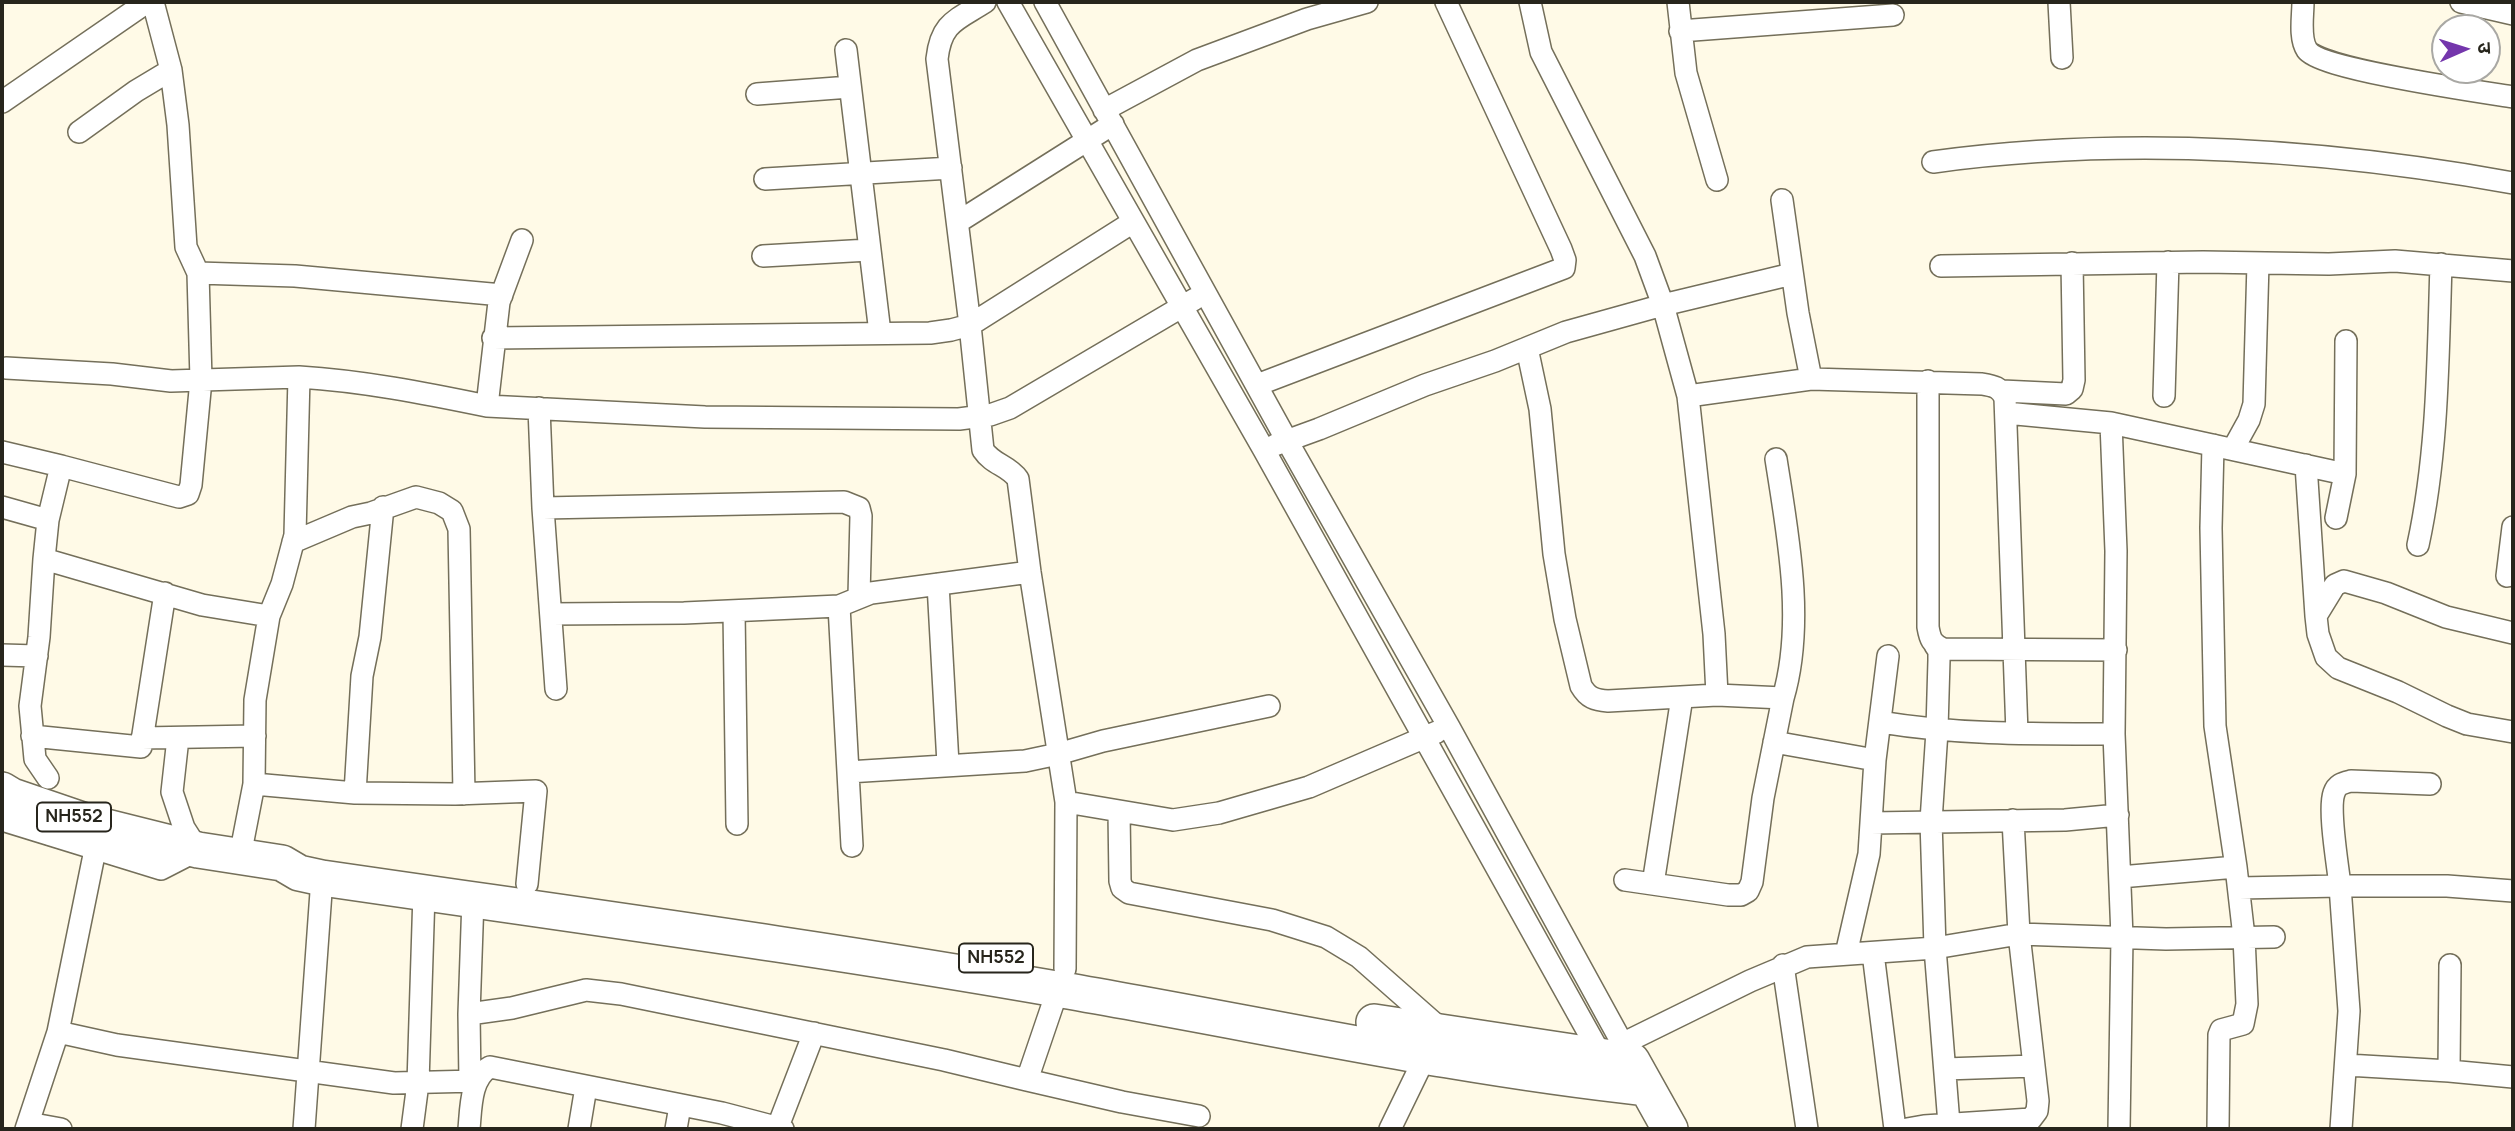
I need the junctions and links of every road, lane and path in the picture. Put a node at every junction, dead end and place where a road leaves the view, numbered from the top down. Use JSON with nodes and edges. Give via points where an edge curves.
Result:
{"nodes":[{"id":1,"x":147,"y":2,"type":"edge"},
{"id":2,"x":153,"y":2,"type":"edge"},
{"id":3,"x":985,"y":2,"type":"edge"},
{"id":4,"x":1008,"y":2,"type":"edge"},
{"id":5,"x":1045,"y":2,"type":"edge"},
{"id":6,"x":1367,"y":2,"type":"edge"},
{"id":7,"x":1446,"y":2,"type":"edge"},
{"id":8,"x":1530,"y":2,"type":"edge"},
{"id":9,"x":1678,"y":2,"type":"edge"},
{"id":10,"x":2059,"y":2,"type":"edge"},
{"id":11,"x":2303,"y":2,"type":"edge"},
{"id":12,"x":2461,"y":2,"type":"edge"},
{"id":13,"x":2506,"y":10,"type":"edge"},
{"id":14,"x":1894,"y":15,"type":"dead end"},
{"id":15,"x":1680,"y":31,"type":"junction"},
{"id":16,"x":846,"y":50,"type":"dead end"},
{"id":17,"x":2062,"y":58,"type":"dead end"},
{"id":18,"x":171,"y":70,"type":"junction"},
{"id":19,"x":850,"y":87,"type":"junction"},
{"id":20,"x":757,"y":94,"type":"dead end"},
{"id":21,"x":2513,"y":97,"type":"edge"},
{"id":22,"x":2,"y":102,"type":"edge"},
{"id":23,"x":1109,"y":117,"type":"junction"},
{"id":24,"x":79,"y":132,"type":"dead end"},
{"id":25,"x":1086,"y":141,"type":"junction"},
{"id":26,"x":1933,"y":162,"type":"dead end"},
{"id":27,"x":951,"y":167,"type":"junction"},
{"id":28,"x":859,"y":174,"type":"junction"},
{"id":29,"x":765,"y":179,"type":"dead end"},
{"id":30,"x":1717,"y":180,"type":"dead end"},
{"id":31,"x":2513,"y":183,"type":"edge"},
{"id":32,"x":1782,"y":200,"type":"dead end"},
{"id":33,"x":958,"y":222,"type":"junction"},
{"id":34,"x":1133,"y":222,"type":"junction"},
{"id":35,"x":522,"y":240,"type":"dead end"},
{"id":36,"x":869,"y":250,"type":"junction"},
{"id":37,"x":763,"y":256,"type":"dead end"},
{"id":38,"x":2168,"y":262,"type":"junction"},
{"id":39,"x":2072,"y":263,"type":"junction"},
{"id":40,"x":2258,"y":263,"type":"junction"},
{"id":41,"x":2441,"y":264,"type":"junction"},
{"id":42,"x":1941,"y":266,"type":"dead end"},
{"id":43,"x":2513,"y":271,"type":"edge"},
{"id":44,"x":198,"y":273,"type":"junction"},
{"id":45,"x":1792,"y":274,"type":"junction"},
{"id":46,"x":1206,"y":293,"type":"junction"},
{"id":47,"x":502,"y":295,"type":"junction"},
{"id":48,"x":1663,"y":305,"type":"junction"},
{"id":49,"x":1183,"y":307,"type":"junction"},
{"id":50,"x":970,"y":325,"type":"junction"},
{"id":51,"x":880,"y":333,"type":"junction"},
{"id":52,"x":493,"y":338,"type":"junction"},
{"id":53,"x":2346,"y":341,"type":"dead end"},
{"id":54,"x":1527,"y":348,"type":"junction"},
{"id":55,"x":6,"y":368,"type":"dead end"},
{"id":56,"x":299,"y":377,"type":"junction"},
{"id":57,"x":1811,"y":379,"type":"junction"},
{"id":58,"x":201,"y":380,"type":"junction"},
{"id":59,"x":1928,"y":381,"type":"junction"},
{"id":60,"x":1257,"y":385,"type":"junction"},
{"id":61,"x":2002,"y":391,"type":"junction"},
{"id":62,"x":1688,"y":396,"type":"junction"},
{"id":63,"x":2164,"y":396,"type":"dead end"},
{"id":64,"x":486,"y":406,"type":"junction"},
{"id":65,"x":539,"y":408,"type":"junction"},
{"id":66,"x":2006,"y":412,"type":"junction"},
{"id":67,"x":978,"y":417,"type":"junction"},
{"id":68,"x":2111,"y":424,"type":"junction"},
{"id":69,"x":1286,"y":439,"type":"junction"},
{"id":70,"x":2223,"y":447,"type":"junction"},
{"id":71,"x":1264,"y":450,"type":"junction"},
{"id":72,"x":2,"y":453,"type":"edge"},
{"id":73,"x":1776,"y":460,"type":"dead end"},
{"id":74,"x":2306,"y":465,"type":"junction"},
{"id":75,"x":61,"y":466,"type":"junction"},
{"id":76,"x":2345,"y":474,"type":"junction"},
{"id":77,"x":2,"y":507,"type":"edge"},
{"id":78,"x":383,"y":508,"type":"junction"},
{"id":79,"x":543,"y":508,"type":"junction"},
{"id":80,"x":2336,"y":518,"type":"dead end"},
{"id":81,"x":48,"y":520,"type":"junction"},
{"id":82,"x":2513,"y":527,"type":"edge"},
{"id":83,"x":293,"y":542,"type":"junction"},
{"id":84,"x":2418,"y":545,"type":"dead end"},
{"id":85,"x":44,"y":559,"type":"junction"},
{"id":86,"x":1030,"y":572,"type":"junction"},
{"id":87,"x":2507,"y":576,"type":"dead end"},
{"id":88,"x":938,"y":584,"type":"junction"},
{"id":89,"x":165,"y":593,"type":"junction"},
{"id":90,"x":859,"y":596,"type":"junction"},
{"id":91,"x":839,"y":606,"type":"junction"},
{"id":92,"x":734,"y":611,"type":"junction"},
{"id":93,"x":551,"y":614,"type":"junction"},
{"id":94,"x":269,"y":616,"type":"junction"},
{"id":95,"x":2316,"y":616,"type":"junction"},
{"id":96,"x":2513,"y":633,"type":"edge"},
{"id":97,"x":1935,"y":645,"type":"junction"},
{"id":98,"x":2015,"y":649,"type":"junction"},
{"id":99,"x":2116,"y":650,"type":"junction"},
{"id":100,"x":2,"y":655,"type":"edge"},
{"id":101,"x":37,"y":656,"type":"junction"},
{"id":102,"x":1888,"y":656,"type":"dead end"},
{"id":103,"x":556,"y":689,"type":"dead end"},
{"id":104,"x":1717,"y":695,"type":"junction"},
{"id":105,"x":1682,"y":697,"type":"junction"},
{"id":106,"x":1783,"y":698,"type":"junction"},
{"id":107,"x":1269,"y":706,"type":"dead end"},
{"id":108,"x":1880,"y":722,"type":"junction"},
{"id":109,"x":1449,"y":727,"type":"junction"},
{"id":110,"x":1935,"y":731,"type":"junction"},
{"id":111,"x":2513,"y":732,"type":"edge"},
{"id":112,"x":2017,"y":733,"type":"junction"},
{"id":113,"x":2114,"y":734,"type":"junction"},
{"id":114,"x":32,"y":736,"type":"junction"},
{"id":115,"x":255,"y":736,"type":"junction"},
{"id":116,"x":142,"y":738,"type":"junction"},
{"id":117,"x":178,"y":738,"type":"junction"},
{"id":118,"x":1424,"y":738,"type":"junction"},
{"id":119,"x":1774,"y":742,"type":"junction"},
{"id":120,"x":1058,"y":754,"type":"junction"},
{"id":121,"x":1875,"y":760,"type":"junction"},
{"id":122,"x":948,"y":764,"type":"junction"},
{"id":123,"x":848,"y":772,"type":"junction"},
{"id":124,"x":48,"y":778,"type":"dead end"},
{"id":125,"x":2430,"y":783,"type":"dead end"},
{"id":126,"x":254,"y":784,"type":"junction"},
{"id":127,"x":2,"y":790,"type":"edge"},
{"id":128,"x":355,"y":793,"type":"junction"},
{"id":129,"x":464,"y":794,"type":"junction"},
{"id":130,"x":1066,"y":802,"type":"junction"},
{"id":131,"x":1119,"y":812,"type":"junction"},
{"id":132,"x":2118,"y":815,"type":"junction"},
{"id":133,"x":2,"y":820,"type":"edge"},
{"id":134,"x":2013,"y":820,"type":"junction"},
{"id":135,"x":1931,"y":821,"type":"junction"},
{"id":136,"x":1871,"y":823,"type":"junction"},
{"id":137,"x":737,"y":824,"type":"dead end"},
{"id":138,"x":852,"y":846,"type":"dead end"},
{"id":139,"x":95,"y":850,"type":"junction"},
{"id":140,"x":198,"y":850,"type":"junction"},
{"id":141,"x":240,"y":856,"type":"junction"},
{"id":142,"x":282,"y":863,"type":"junction"},
{"id":143,"x":2120,"y":877,"type":"junction"},
{"id":144,"x":2238,"y":877,"type":"junction"},
{"id":145,"x":322,"y":878,"type":"junction"},
{"id":146,"x":1625,"y":880,"type":"dead end"},
{"id":147,"x":527,"y":884,"type":"junction"},
{"id":148,"x":1653,"y":884,"type":"junction"},
{"id":149,"x":2340,"y":886,"type":"junction"},
{"id":150,"x":2513,"y":891,"type":"edge"},
{"id":151,"x":424,"y":893,"type":"junction"},
{"id":152,"x":472,"y":899,"type":"junction"},
{"id":153,"x":2019,"y":934,"type":"junction"},
{"id":154,"x":2122,"y":937,"type":"junction"},
{"id":155,"x":2244,"y":937,"type":"junction"},
{"id":156,"x":2274,"y":937,"type":"dead end"},
{"id":157,"x":1934,"y":948,"type":"junction"},
{"id":158,"x":1873,"y":953,"type":"junction"},
{"id":159,"x":1846,"y":954,"type":"junction"},
{"id":160,"x":1783,"y":965,"type":"junction"},
{"id":161,"x":2449,"y":965,"type":"dead end"},
{"id":162,"x":1061,"y":979,"type":"junction"},
{"id":163,"x":469,"y":1014,"type":"junction"},
{"id":164,"x":58,"y":1032,"type":"junction"},
{"id":165,"x":814,"y":1033,"type":"junction"},
{"id":166,"x":1436,"y":1045,"type":"junction"},
{"id":167,"x":2347,"y":1065,"type":"junction"},
{"id":168,"x":2034,"y":1066,"type":"junction"},
{"id":169,"x":1624,"y":1067,"type":"junction"},
{"id":170,"x":1945,"y":1069,"type":"junction"},
{"id":171,"x":307,"y":1070,"type":"junction"},
{"id":172,"x":2449,"y":1070,"type":"junction"},
{"id":173,"x":2513,"y":1077,"type":"edge"},
{"id":174,"x":1027,"y":1080,"type":"junction"},
{"id":175,"x":473,"y":1081,"type":"junction"},
{"id":176,"x":418,"y":1083,"type":"junction"},
{"id":177,"x":586,"y":1087,"type":"junction"},
{"id":178,"x":680,"y":1106,"type":"junction"},
{"id":179,"x":1199,"y":1116,"type":"dead end"},
{"id":180,"x":1949,"y":1124,"type":"junction"},
{"id":181,"x":27,"y":1126,"type":"edge"},
{"id":182,"x":61,"y":1129,"type":"edge"},
{"id":183,"x":304,"y":1129,"type":"edge"},
{"id":184,"x":412,"y":1129,"type":"edge"},
{"id":185,"x":469,"y":1129,"type":"edge"},
{"id":186,"x":579,"y":1129,"type":"edge"},
{"id":187,"x":676,"y":1129,"type":"edge"},
{"id":188,"x":780,"y":1129,"type":"edge"},
{"id":189,"x":1390,"y":1129,"type":"edge"},
{"id":190,"x":1643,"y":1129,"type":"edge"},
{"id":191,"x":1670,"y":1129,"type":"edge"},
{"id":192,"x":1807,"y":1129,"type":"edge"},
{"id":193,"x":1895,"y":1129,"type":"edge"},
{"id":194,"x":1907,"y":1129,"type":"edge"},
{"id":195,"x":2119,"y":1129,"type":"edge"},
{"id":196,"x":2218,"y":1129,"type":"edge"},
{"id":197,"x":2341,"y":1129,"type":"edge"}],
"edges":[{"from":1,"to":22,"type":"street"},
{"from":2,"to":18,"type":"street"},
{"from":3,"to":27,"type":"street","via":[[948,25],[939,39],[937,58]]},
{"from":4,"to":25,"type":"street"},
{"from":5,"to":23,"type":"street"},
{"from":6,"to":23,"type":"street","via":[[1196,60]]},
{"from":7,"to":60,"type":"street","via":[[1561,249],[1564,268]]},
{"from":8,"to":48,"type":"street","via":[[1541,52],[1645,256]]},
{"from":9,"to":15,"type":"street"},
{"from":10,"to":17,"type":"street"},
{"from":11,"to":21,"type":"street","via":[[2305,48],[2321,59]]},
{"from":12,"to":13,"type":"street"},
{"from":14,"to":15,"type":"street"},
{"from":15,"to":30,"type":"street","via":[[1686,73]]},
{"from":16,"to":19,"type":"street"},
{"from":18,"to":24,"type":"street"},
{"from":18,"to":44,"type":"street","via":[[186,247]]},
{"from":19,"to":20,"type":"street"},
{"from":19,"to":28,"type":"street"},
{"from":23,"to":25,"type":"street"},
{"from":23,"to":46,"type":"street"},
{"from":25,"to":33,"type":"street"},
{"from":25,"to":34,"type":"street"},
{"from":26,"to":31,"type":"street","via":[[2035,151],[2279,153]]},
{"from":27,"to":28,"type":"street"},
{"from":27,"to":33,"type":"street"},
{"from":28,"to":29,"type":"street"},
{"from":28,"to":36,"type":"street"},
{"from":32,"to":45,"type":"street"},
{"from":33,"to":50,"type":"street"},
{"from":34,"to":49,"type":"street"},
{"from":34,"to":50,"type":"street"},
{"from":35,"to":47,"type":"street"},
{"from":36,"to":37,"type":"street"},
{"from":36,"to":51,"type":"street"},
{"from":38,"to":39,"type":"street"},
{"from":38,"to":40,"type":"street"},
{"from":38,"to":63,"type":"street"},
{"from":39,"to":42,"type":"street"},
{"from":39,"to":61,"type":"street","via":[[2072,388],[2066,394]]},
{"from":40,"to":41,"type":"street"},
{"from":40,"to":70,"type":"street","via":[[2254,404],[2249,420]]},
{"from":41,"to":43,"type":"street"},
{"from":41,"to":84,"type":"street","via":[[2433,455]]},
{"from":44,"to":47,"type":"street","via":[[295,276]]},
{"from":44,"to":58,"type":"street"},
{"from":45,"to":48,"type":"street"},
{"from":45,"to":57,"type":"street"},
{"from":46,"to":49,"type":"street"},
{"from":46,"to":60,"type":"street"},
{"from":47,"to":52,"type":"street"},
{"from":48,"to":54,"type":"street"},
{"from":48,"to":62,"type":"street"},
{"from":49,"to":67,"type":"street","via":[[1010,408]]},
{"from":49,"to":71,"type":"street"},
{"from":50,"to":51,"type":"street","via":[[930,333]]},
{"from":50,"to":67,"type":"street"},
{"from":51,"to":52,"type":"street"},
{"from":52,"to":64,"type":"street"},
{"from":53,"to":76,"type":"street"},
{"from":54,"to":69,"type":"street"},
{"from":54,"to":105,"type":"street","via":[[1540,409],[1554,554],[1581,686],[1595,700]]},
{"from":55,"to":58,"type":"street"},
{"from":56,"to":58,"type":"street"},
{"from":56,"to":64,"type":"street","via":[[406,389]]},
{"from":56,"to":83,"type":"street"},
{"from":57,"to":59,"type":"street"},
{"from":57,"to":62,"type":"street"},
{"from":58,"to":75,"type":"street","via":[[188,494],[179,497]]},
{"from":59,"to":61,"type":"street","via":[[1982,384]]},
{"from":59,"to":97,"type":"street","via":[[1928,627]]},
{"from":60,"to":69,"type":"street"},
{"from":61,"to":66,"type":"street"},
{"from":62,"to":104,"type":"street"},
{"from":64,"to":65,"type":"street"},
{"from":65,"to":67,"type":"street","via":[[705,417]]},
{"from":65,"to":79,"type":"street"},
{"from":66,"to":68,"type":"street"},
{"from":66,"to":98,"type":"street"},
{"from":67,"to":86,"type":"street","via":[[983,450],[1018,479]]},
{"from":68,"to":70,"type":"street"},
{"from":68,"to":99,"type":"street"},
{"from":69,"to":71,"type":"street"},
{"from":69,"to":109,"type":"street"},
{"from":70,"to":74,"type":"street"},
{"from":70,"to":144,"type":"street","via":[[2211,540],[2214,726]]},
{"from":71,"to":118,"type":"street"},
{"from":72,"to":75,"type":"street"},
{"from":73,"to":106,"type":"street","via":[[1787,528],[1793,620],[1791,669]]},
{"from":74,"to":76,"type":"street"},
{"from":74,"to":95,"type":"street"},
{"from":75,"to":81,"type":"street"},
{"from":76,"to":80,"type":"street"},
{"from":77,"to":81,"type":"street"},
{"from":78,"to":83,"type":"street"},
{"from":78,"to":128,"type":"street","via":[[362,676]]},
{"from":78,"to":129,"type":"street","via":[[416,497],[439,503],[457,519]]},
{"from":79,"to":90,"type":"street","via":[[853,504],[861,516]]},
{"from":79,"to":93,"type":"street"},
{"from":81,"to":85,"type":"street"},
{"from":82,"to":87,"type":"street"},
{"from":83,"to":94,"type":"street"},
{"from":85,"to":89,"type":"street"},
{"from":85,"to":101,"type":"street"},
{"from":86,"to":88,"type":"street"},
{"from":86,"to":120,"type":"street"},
{"from":88,"to":90,"type":"street"},
{"from":88,"to":122,"type":"street"},
{"from":89,"to":94,"type":"street","via":[[202,605]]},
{"from":89,"to":116,"type":"street"},
{"from":90,"to":91,"type":"street"},
{"from":91,"to":92,"type":"street"},
{"from":91,"to":123,"type":"street"},
{"from":92,"to":93,"type":"street"},
{"from":92,"to":137,"type":"street"},
{"from":93,"to":103,"type":"street"},
{"from":94,"to":115,"type":"street"},
{"from":95,"to":96,"type":"street","via":[[2335,586],[2344,581],[2446,617]]},
{"from":95,"to":111,"type":"street","via":[[2326,657],[2337,668],[2467,724]]},
{"from":97,"to":98,"type":"street","via":[[1943,649]]},
{"from":97,"to":110,"type":"street","via":[[1939,651]]},
{"from":98,"to":99,"type":"street"},
{"from":98,"to":112,"type":"street"},
{"from":99,"to":113,"type":"street"},
{"from":100,"to":101,"type":"street"},
{"from":101,"to":114,"type":"street","via":[[30,706]]},
{"from":102,"to":108,"type":"street"},
{"from":104,"to":105,"type":"street"},
{"from":104,"to":106,"type":"street"},
{"from":105,"to":148,"type":"street"},
{"from":106,"to":119,"type":"street"},
{"from":107,"to":120,"type":"street"},
{"from":108,"to":110,"type":"street"},
{"from":108,"to":121,"type":"street"},
{"from":109,"to":118,"type":"street"},
{"from":109,"to":169,"type":"street"},
{"from":110,"to":112,"type":"street"},
{"from":110,"to":135,"type":"street"},
{"from":112,"to":113,"type":"street"},
{"from":113,"to":132,"type":"street"},
{"from":114,"to":116,"type":"street","via":[[141,747]]},
{"from":114,"to":124,"type":"street","via":[[35,760]]},
{"from":115,"to":117,"type":"street"},
{"from":115,"to":126,"type":"street"},
{"from":116,"to":117,"type":"street"},
{"from":117,"to":140,"type":"street","via":[[172,792],[184,828]]},
{"from":118,"to":131,"type":"street","via":[[1309,786],[1219,813],[1174,820]]},
{"from":118,"to":169,"type":"street"},
{"from":119,"to":121,"type":"street"},
{"from":119,"to":148,"type":"street","via":[[1748,891],[1728,895]]},
{"from":120,"to":122,"type":"street","via":[[1025,761]]},
{"from":120,"to":130,"type":"street"},
{"from":121,"to":136,"type":"street"},
{"from":122,"to":123,"type":"street"},
{"from":123,"to":138,"type":"street"},
{"from":125,"to":149,"type":"street","via":[[2351,781],[2334,791]]},
{"from":126,"to":128,"type":"street"},
{"from":126,"to":141,"type":"street"},
{"from":127,"to":140,"type":"highway","number":"NH552","via":[[94,824]]},
{"from":128,"to":129,"type":"street"},
{"from":129,"to":147,"type":"street","via":[[536,791]]},
{"from":130,"to":131,"type":"street"},
{"from":130,"to":162,"type":"street"},
{"from":131,"to":166,"type":"street","via":[[1122,888],[1272,920],[1326,937],[1359,957],[1419,1008]]},
{"from":132,"to":134,"type":"street"},
{"from":132,"to":143,"type":"street"},
{"from":133,"to":139,"type":"street"},
{"from":134,"to":135,"type":"street"},
{"from":134,"to":153,"type":"street"},
{"from":135,"to":136,"type":"street"},
{"from":135,"to":157,"type":"street"},
{"from":136,"to":159,"type":"street","via":[[1863,886]]},
{"from":139,"to":140,"type":"street","via":[[161,869]]},
{"from":139,"to":164,"type":"street"},
{"from":140,"to":141,"type":"highway","number":"NH552"},
{"from":141,"to":142,"type":"highway","number":"NH552"},
{"from":142,"to":145,"type":"highway","number":"NH552"},
{"from":142,"to":147,"type":"highway","number":"NH552","via":[[301,856]]},
{"from":143,"to":144,"type":"street"},
{"from":143,"to":154,"type":"street"},
{"from":144,"to":149,"type":"street"},
{"from":144,"to":155,"type":"street"},
{"from":145,"to":151,"type":"highway","number":"NH552"},
{"from":145,"to":171,"type":"street"},
{"from":146,"to":148,"type":"street"},
{"from":147,"to":162,"type":"highway","number":"NH552"},
{"from":149,"to":150,"type":"street"},
{"from":149,"to":167,"type":"street","via":[[2349,1011]]},
{"from":151,"to":152,"type":"highway","number":"NH552"},
{"from":151,"to":176,"type":"street"},
{"from":152,"to":162,"type":"highway","number":"NH552"},
{"from":152,"to":163,"type":"street"},
{"from":153,"to":154,"type":"street"},
{"from":153,"to":157,"type":"street"},
{"from":153,"to":168,"type":"street"},
{"from":154,"to":155,"type":"street"},
{"from":154,"to":195,"type":"street"},
{"from":155,"to":156,"type":"street"},
{"from":155,"to":196,"type":"street","via":[[2246,1018],[2219,1035]]},
{"from":157,"to":158,"type":"street"},
{"from":157,"to":170,"type":"street"},
{"from":158,"to":159,"type":"street"},
{"from":158,"to":193,"type":"street"},
{"from":159,"to":160,"type":"street","via":[[1807,957]]},
{"from":160,"to":169,"type":"street"},
{"from":160,"to":192,"type":"street"},
{"from":161,"to":172,"type":"street"},
{"from":162,"to":166,"type":"highway","number":"NH552"},
{"from":162,"to":174,"type":"street"},
{"from":163,"to":165,"type":"street","via":[[586,990]]},
{"from":163,"to":175,"type":"street"},
{"from":164,"to":171,"type":"street","via":[[117,1045]]},
{"from":164,"to":181,"type":"street"},
{"from":165,"to":174,"type":"street"},
{"from":165,"to":188,"type":"street"},
{"from":166,"to":169,"type":"highway","number":"NH552"},
{"from":166,"to":189,"type":"street"},
{"from":167,"to":172,"type":"street"},
{"from":167,"to":197,"type":"street"},
{"from":168,"to":170,"type":"street"},
{"from":168,"to":180,"type":"street","via":[[2038,1101],[2031,1119]]},
{"from":169,"to":190,"type":"highway"},
{"from":169,"to":191,"type":"highway"},
{"from":170,"to":180,"type":"street"},
{"from":171,"to":176,"type":"street"},
{"from":171,"to":183,"type":"street"},
{"from":172,"to":173,"type":"street"},
{"from":174,"to":179,"type":"street"},
{"from":175,"to":176,"type":"street"},
{"from":175,"to":177,"type":"street","via":[[490,1067]]},
{"from":175,"to":185,"type":"street"},
{"from":176,"to":184,"type":"street"},
{"from":177,"to":178,"type":"street"},
{"from":177,"to":186,"type":"street"},
{"from":178,"to":187,"type":"street"},
{"from":178,"to":188,"type":"street"},
{"from":180,"to":194,"type":"street"},
{"from":181,"to":182,"type":"street"}]}
